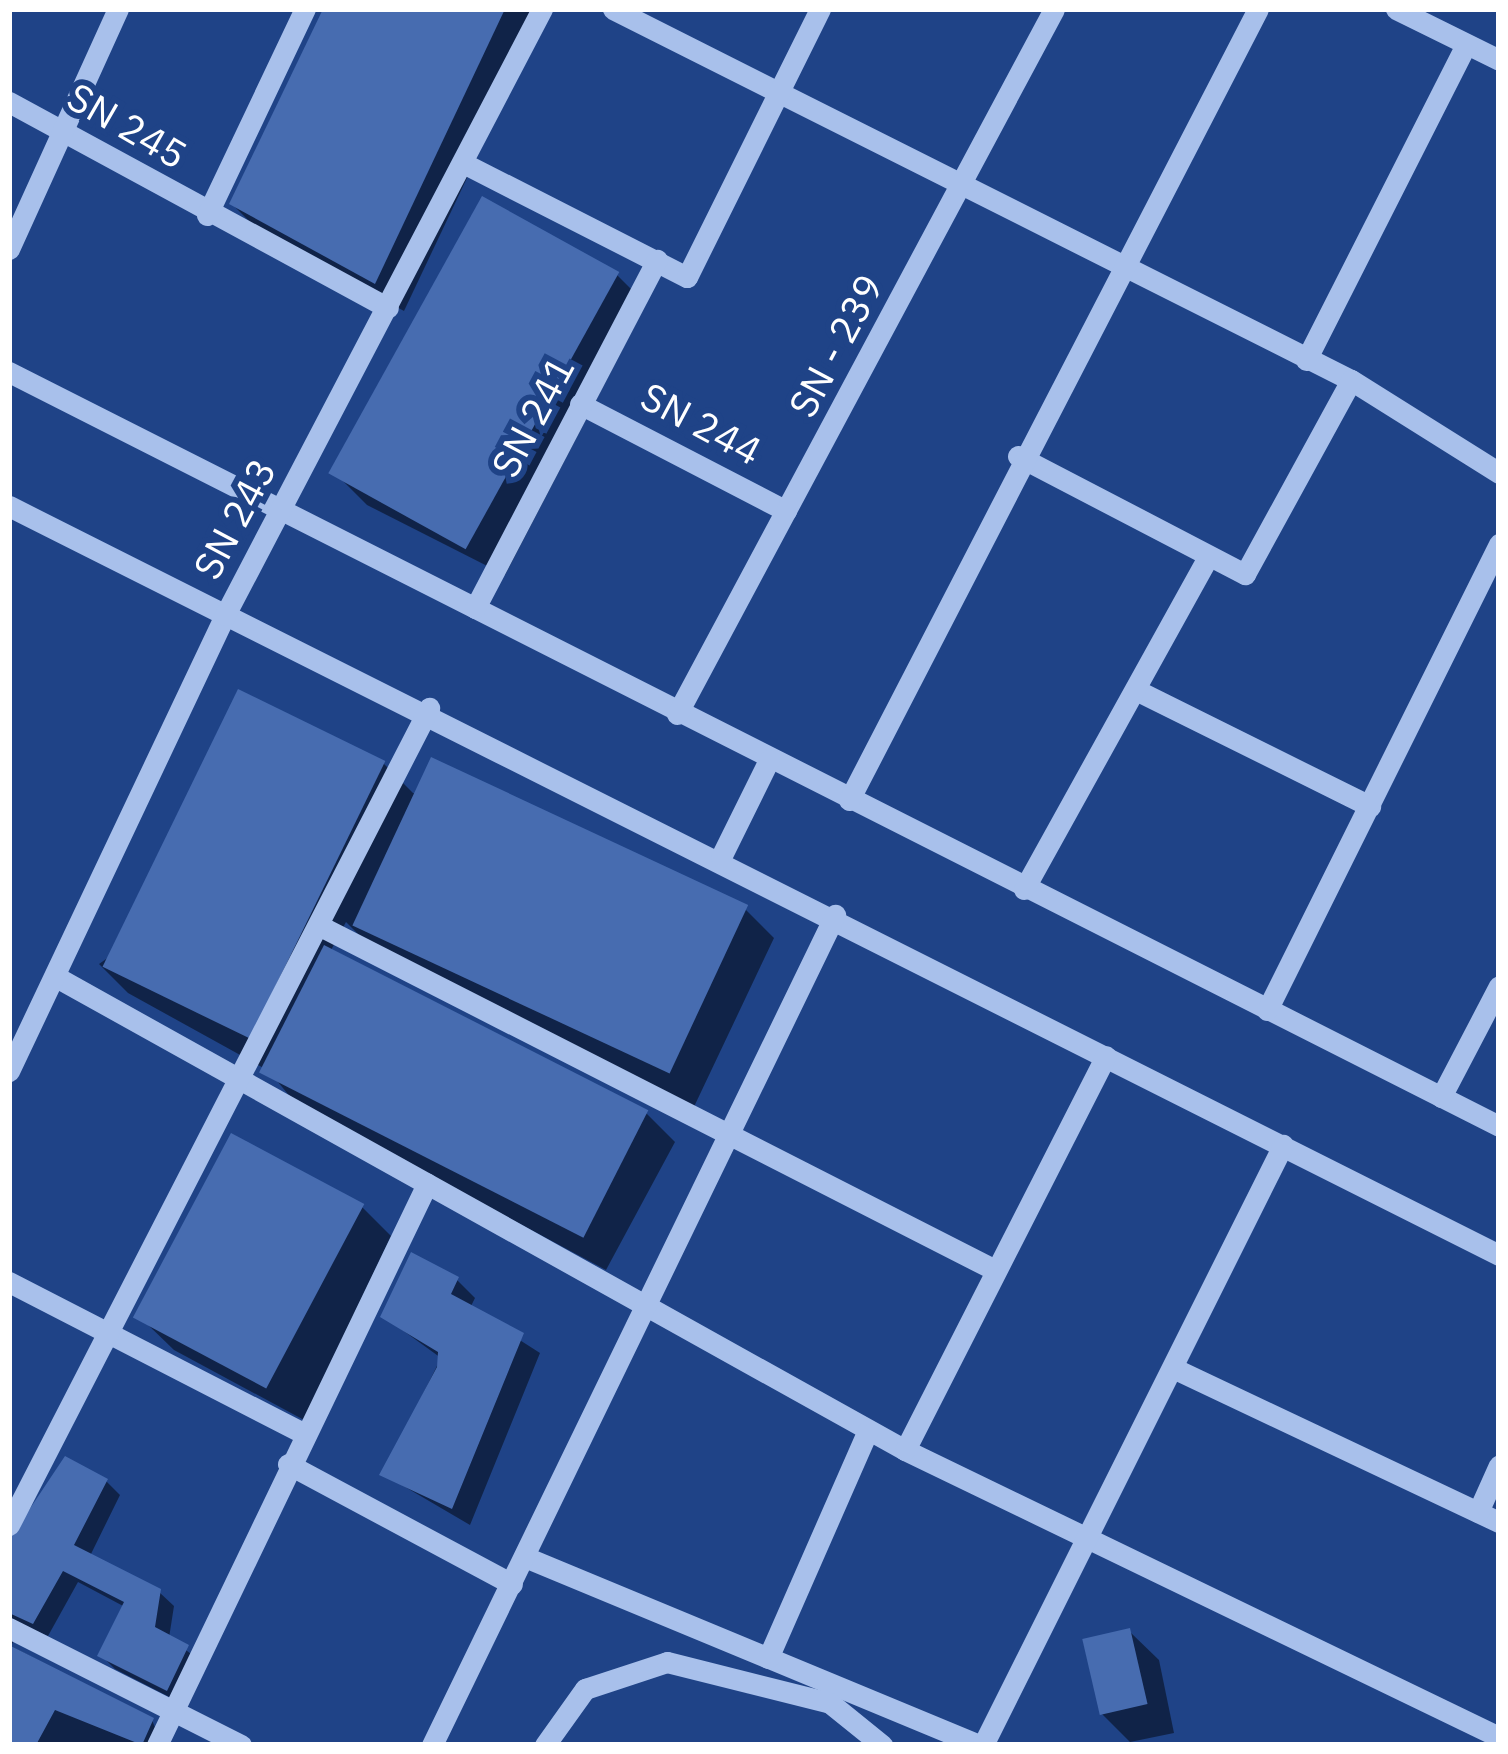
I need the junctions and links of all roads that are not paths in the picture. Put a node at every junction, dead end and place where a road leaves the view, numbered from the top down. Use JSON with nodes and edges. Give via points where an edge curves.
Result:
{"nodes":[{"id":1,"x":118,"y":9,"type":"edge"},
{"id":2,"x":305,"y":9,"type":"edge"},
{"id":3,"x":542,"y":9,"type":"edge"},
{"id":4,"x":613,"y":9,"type":"edge"},
{"id":5,"x":820,"y":9,"type":"edge"},
{"id":6,"x":1054,"y":9,"type":"edge"},
{"id":7,"x":1258,"y":9,"type":"edge"},
{"id":8,"x":1396,"y":9,"type":"edge"},
{"id":9,"x":1466,"y":44,"type":"junction"},
{"id":10,"x":1499,"y":60,"type":"edge"},
{"id":11,"x":780,"y":94,"type":"junction"},
{"id":12,"x":9,"y":102,"type":"edge"},
{"id":13,"x":66,"y":130,"type":"junction"},
{"id":14,"x":465,"y":164,"type":"junction"},
{"id":15,"x":962,"y":180,"type":"junction"},
{"id":16,"x":207,"y":215,"type":"junction"},
{"id":17,"x":9,"y":249,"type":"edge"},
{"id":18,"x":657,"y":260,"type":"junction"},
{"id":19,"x":1129,"y":266,"type":"junction"},
{"id":20,"x":388,"y":308,"type":"junction"},
{"id":21,"x":1306,"y":360,"type":"junction"},
{"id":22,"x":9,"y":372,"type":"edge"},
{"id":23,"x":1352,"y":380,"type":"junction"},
{"id":24,"x":580,"y":404,"type":"junction"},
{"id":25,"x":1018,"y":456,"type":"junction"},
{"id":26,"x":1499,"y":473,"type":"edge"},
{"id":27,"x":9,"y":506,"type":"edge"},
{"id":28,"x":786,"y":511,"type":"junction"},
{"id":29,"x":279,"y":512,"type":"junction"},
{"id":30,"x":1499,"y":544,"type":"edge"},
{"id":31,"x":1208,"y":556,"type":"junction"},
{"id":32,"x":475,"y":608,"type":"junction"},
{"id":33,"x":226,"y":615,"type":"junction"},
{"id":34,"x":1140,"y":692,"type":"junction"},
{"id":35,"x":429,"y":708,"type":"junction"},
{"id":36,"x":677,"y":714,"type":"junction"},
{"id":37,"x":769,"y":760,"type":"junction"},
{"id":38,"x":849,"y":800,"type":"junction"},
{"id":39,"x":1370,"y":806,"type":"junction"},
{"id":40,"x":721,"y":857,"type":"junction"},
{"id":41,"x":1024,"y":889,"type":"junction"},
{"id":42,"x":835,"y":915,"type":"junction"},
{"id":43,"x":320,"y":926,"type":"junction"},
{"id":44,"x":58,"y":978,"type":"junction"},
{"id":45,"x":1499,"y":986,"type":"edge"},
{"id":46,"x":1267,"y":1010,"type":"junction"},
{"id":47,"x":1106,"y":1056,"type":"junction"},
{"id":48,"x":9,"y":1071,"type":"edge"},
{"id":49,"x":235,"y":1083,"type":"junction"},
{"id":50,"x":1441,"y":1097,"type":"junction"},
{"id":51,"x":1499,"y":1126,"type":"edge"},
{"id":52,"x":733,"y":1134,"type":"junction"},
{"id":53,"x":1283,"y":1145,"type":"junction"},
{"id":54,"x":428,"y":1184,"type":"junction"},
{"id":55,"x":1499,"y":1255,"type":"edge"},
{"id":56,"x":991,"y":1268,"type":"junction"},
{"id":57,"x":9,"y":1282,"type":"edge"},
{"id":58,"x":652,"y":1308,"type":"junction"},
{"id":59,"x":105,"y":1330,"type":"junction"},
{"id":60,"x":1174,"y":1368,"type":"junction"},
{"id":61,"x":868,"y":1430,"type":"junction"},
{"id":62,"x":301,"y":1432,"type":"junction"},
{"id":63,"x":905,"y":1450,"type":"junction"},
{"id":64,"x":288,"y":1464,"type":"junction"},
{"id":65,"x":1499,"y":1465,"type":"edge"},
{"id":66,"x":1478,"y":1512,"type":"junction"},
{"id":67,"x":1499,"y":1522,"type":"edge"},
{"id":68,"x":9,"y":1525,"type":"edge"},
{"id":69,"x":1090,"y":1532,"type":"junction"},
{"id":70,"x":525,"y":1557,"type":"junction"},
{"id":71,"x":512,"y":1584,"type":"junction"},
{"id":72,"x":9,"y":1628,"type":"edge"},
{"id":73,"x":768,"y":1658,"type":"junction"},
{"id":74,"x":176,"y":1712,"type":"junction"},
{"id":75,"x":1499,"y":1737,"type":"edge"},
{"id":76,"x":158,"y":1745,"type":"edge"},
{"id":77,"x":242,"y":1745,"type":"edge"},
{"id":78,"x":432,"y":1745,"type":"edge"},
{"id":79,"x":545,"y":1745,"type":"edge"},
{"id":80,"x":882,"y":1745,"type":"edge"},
{"id":81,"x":981,"y":1745,"type":"edge"}],
"edges":[{"from":1,"to":13,"type":"street"},
{"from":2,"to":16,"type":"street","name":"SN 245"},
{"from":3,"to":14,"type":"street","name":"SN 243"},
{"from":4,"to":11,"type":"street"},
{"from":5,"to":11,"type":"street"},
{"from":6,"to":15,"type":"street","name":"SN - 239"},
{"from":7,"to":19,"type":"street"},
{"from":8,"to":9,"type":"street"},
{"from":9,"to":10,"type":"street"},
{"from":9,"to":21,"type":"street"},
{"from":11,"to":15,"type":"street"},
{"from":11,"to":18,"type":"street","via":[[692,274]]},
{"from":12,"to":13,"type":"street","name":"SN 245"},
{"from":13,"to":16,"type":"street","name":"SN 245"},
{"from":13,"to":17,"type":"street"},
{"from":14,"to":18,"type":"street"},
{"from":14,"to":20,"type":"street","name":"SN 243"},
{"from":15,"to":19,"type":"street"},
{"from":15,"to":28,"type":"street","name":"SN - 239"},
{"from":16,"to":20,"type":"street","name":"SN 245"},
{"from":18,"to":24,"type":"street","name":"SN 241"},
{"from":19,"to":21,"type":"street"},
{"from":19,"to":25,"type":"street"},
{"from":20,"to":29,"type":"street","name":"SN 243"},
{"from":21,"to":23,"type":"street"},
{"from":22,"to":29,"type":"street"},
{"from":23,"to":26,"type":"street"},
{"from":23,"to":31,"type":"street","via":[[1248,573]]},
{"from":24,"to":28,"type":"street","name":"SN 244"},
{"from":24,"to":32,"type":"street","name":"SN 241"},
{"from":25,"to":31,"type":"street"},
{"from":25,"to":38,"type":"street"},
{"from":27,"to":33,"type":"street"},
{"from":28,"to":36,"type":"street","name":"SN - 239"},
{"from":29,"to":32,"type":"street"},
{"from":29,"to":33,"type":"street","name":"SN 243"},
{"from":30,"to":39,"type":"street"},
{"from":31,"to":34,"type":"street"},
{"from":32,"to":36,"type":"street"},
{"from":33,"to":35,"type":"street"},
{"from":33,"to":44,"type":"street","name":"SN 243"},
{"from":34,"to":39,"type":"street"},
{"from":34,"to":41,"type":"street"},
{"from":35,"to":40,"type":"street"},
{"from":35,"to":43,"type":"street"},
{"from":36,"to":37,"type":"street"},
{"from":37,"to":38,"type":"street"},
{"from":37,"to":40,"type":"street"},
{"from":38,"to":41,"type":"street"},
{"from":39,"to":46,"type":"street"},
{"from":40,"to":42,"type":"street"},
{"from":41,"to":46,"type":"street"},
{"from":42,"to":47,"type":"street"},
{"from":42,"to":52,"type":"street"},
{"from":43,"to":49,"type":"street"},
{"from":43,"to":52,"type":"street"},
{"from":44,"to":48,"type":"street","name":"SN 243"},
{"from":44,"to":49,"type":"street"},
{"from":45,"to":50,"type":"street"},
{"from":46,"to":50,"type":"street"},
{"from":47,"to":53,"type":"street"},
{"from":47,"to":56,"type":"street"},
{"from":49,"to":54,"type":"street"},
{"from":49,"to":59,"type":"street"},
{"from":50,"to":51,"type":"street"},
{"from":52,"to":56,"type":"street"},
{"from":52,"to":58,"type":"street"},
{"from":53,"to":55,"type":"street"},
{"from":53,"to":60,"type":"street"},
{"from":54,"to":58,"type":"street"},
{"from":54,"to":62,"type":"street"},
{"from":56,"to":63,"type":"street"},
{"from":57,"to":59,"type":"street"},
{"from":58,"to":61,"type":"street"},
{"from":58,"to":70,"type":"street"},
{"from":59,"to":62,"type":"street"},
{"from":59,"to":68,"type":"street"},
{"from":60,"to":66,"type":"street"},
{"from":60,"to":69,"type":"street"},
{"from":61,"to":63,"type":"street"},
{"from":61,"to":73,"type":"street"},
{"from":62,"to":64,"type":"street"},
{"from":63,"to":69,"type":"street"},
{"from":64,"to":71,"type":"street"},
{"from":64,"to":74,"type":"street"},
{"from":65,"to":66,"type":"street"},
{"from":66,"to":67,"type":"street"},
{"from":69,"to":75,"type":"street"},
{"from":69,"to":81,"type":"street"},
{"from":70,"to":71,"type":"street"},
{"from":70,"to":73,"type":"street"},
{"from":71,"to":78,"type":"street"},
{"from":72,"to":74,"type":"street"},
{"from":73,"to":81,"type":"street"},
{"from":74,"to":76,"type":"street"},
{"from":74,"to":77,"type":"street"},
{"from":79,"to":80,"type":"street","via":[[585,1689],[667,1662],[830,1703]]}]}
